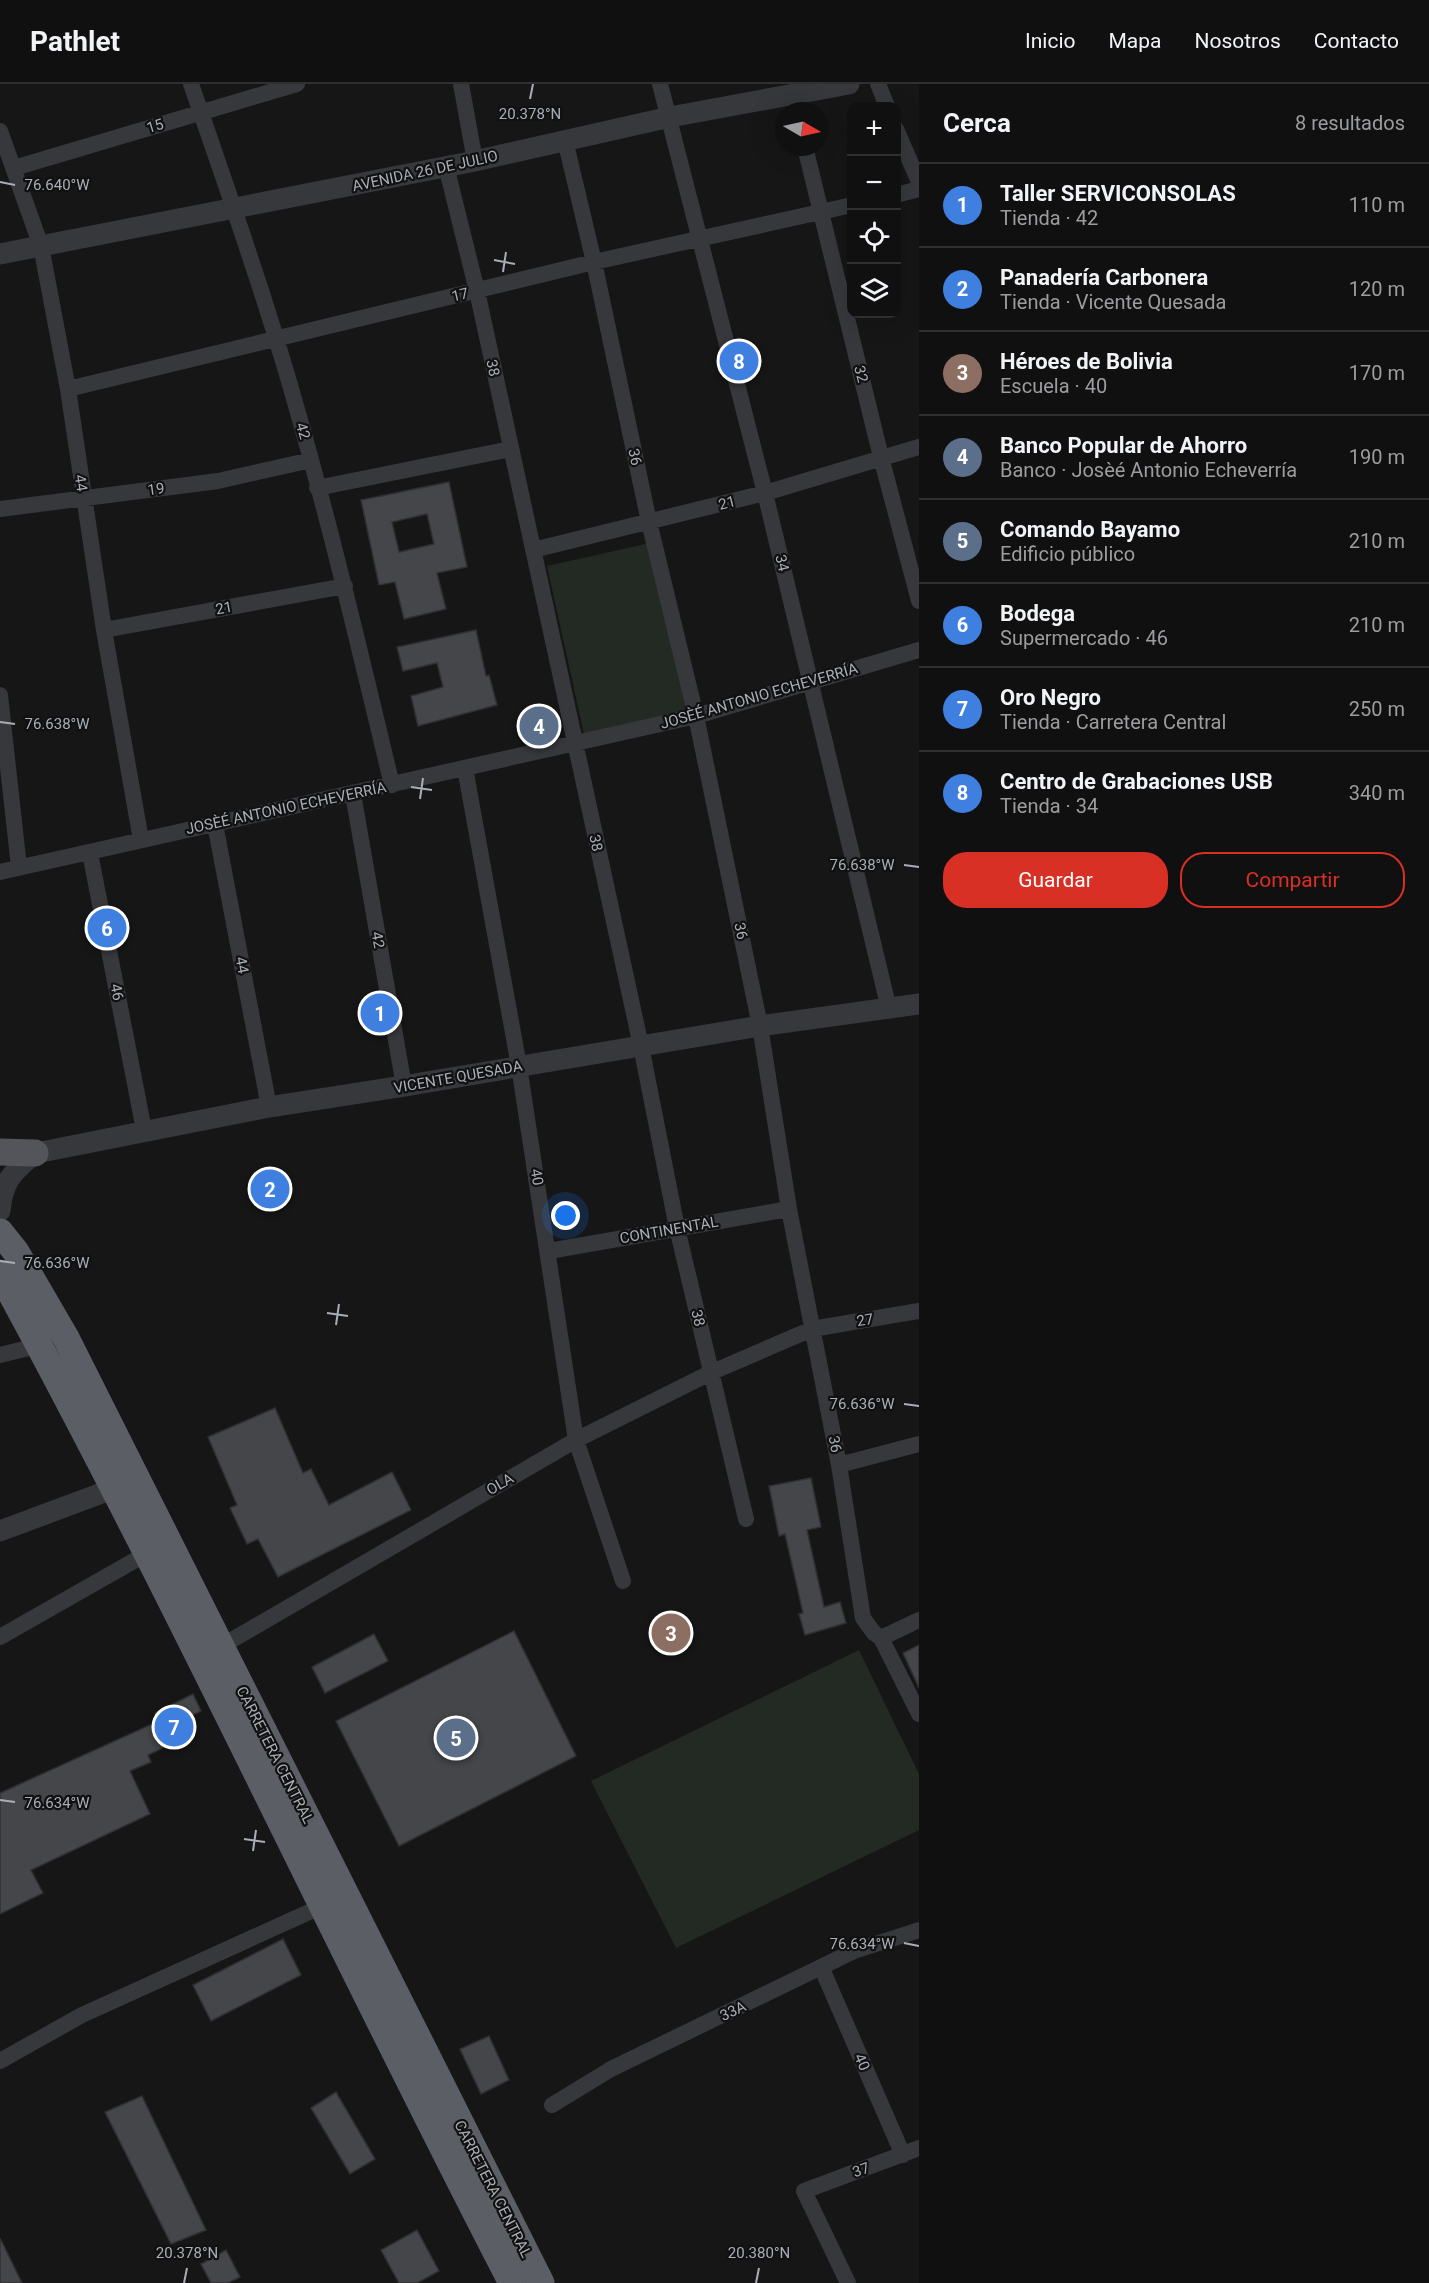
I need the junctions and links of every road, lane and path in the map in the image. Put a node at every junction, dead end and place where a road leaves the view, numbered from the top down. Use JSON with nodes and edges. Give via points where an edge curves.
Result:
{"nodes":[{"id":1,"x":191,"y":84,"type":"edge"},
{"id":2,"x":297,"y":84,"type":"edge"},
{"id":3,"x":461,"y":84,"type":"edge"},
{"id":4,"x":660,"y":84,"type":"edge"},
{"id":5,"x":849,"y":84,"type":"edge"},
{"id":6,"x":878,"y":84,"type":"edge"},
{"id":7,"x":798,"y":102,"type":"edge"},
{"id":8,"x":885,"y":102,"type":"edge"},
{"id":9,"x":775,"y":105,"type":"edge"},
{"id":10,"x":201,"y":112,"type":"junction"},
{"id":11,"x":670,"y":117,"type":"junction"},
{"id":12,"x":0,"y":131,"type":"edge"},
{"id":13,"x":901,"y":139,"type":"edge"},
{"id":14,"x":565,"y":140,"type":"junction"},
{"id":15,"x":807,"y":156,"type":"edge"},
{"id":16,"x":475,"y":161,"type":"junction"},
{"id":17,"x":446,"y":166,"type":"junction"},
{"id":18,"x":14,"y":168,"type":"junction"},
{"id":19,"x":919,"y":182,"type":"edge"},
{"id":20,"x":919,"y":189,"type":"edge"},
{"id":21,"x":901,"y":194,"type":"edge"},
{"id":22,"x":847,"y":206,"type":"edge"},
{"id":23,"x":234,"y":210,"type":"junction"},
{"id":24,"x":821,"y":213,"type":"junction"},
{"id":25,"x":702,"y":239,"type":"junction"},
{"id":26,"x":41,"y":246,"type":"junction"},
{"id":27,"x":0,"y":254,"type":"edge"},
{"id":28,"x":594,"y":262,"type":"junction"},
{"id":29,"x":477,"y":291,"type":"junction"},
{"id":30,"x":276,"y":338,"type":"junction"},
{"id":31,"x":68,"y":388,"type":"junction"},
{"id":32,"x":919,"y":447,"type":"edge"},
{"id":33,"x":510,"y":449,"type":"junction"},
{"id":34,"x":881,"y":457,"type":"junction"},
{"id":35,"x":311,"y":460,"type":"junction"},
{"id":36,"x":318,"y":488,"type":"junction"},
{"id":37,"x":765,"y":493,"type":"junction"},
{"id":38,"x":84,"y":499,"type":"junction"},
{"id":39,"x":0,"y":509,"type":"edge"},
{"id":40,"x":649,"y":522,"type":"junction"},
{"id":41,"x":533,"y":550,"type":"junction"},
{"id":42,"x":345,"y":586,"type":"junction"},
{"id":43,"x":919,"y":601,"type":"edge"},
{"id":44,"x":104,"y":630,"type":"junction"},
{"id":45,"x":919,"y":650,"type":"edge"},
{"id":46,"x":810,"y":683,"type":"junction"},
{"id":47,"x":0,"y":695,"type":"edge"},
{"id":48,"x":696,"y":716,"type":"junction"},
{"id":49,"x":575,"y":744,"type":"junction"},
{"id":50,"x":465,"y":768,"type":"junction"},
{"id":51,"x":392,"y":785,"type":"junction"},
{"id":52,"x":353,"y":794,"type":"junction"},
{"id":53,"x":215,"y":824,"type":"junction"},
{"id":54,"x":141,"y":840,"type":"junction"},
{"id":55,"x":90,"y":853,"type":"junction"},
{"id":56,"x":19,"y":867,"type":"junction"},
{"id":57,"x":0,"y":872,"type":"edge"},
{"id":58,"x":919,"y":1004,"type":"edge"},
{"id":59,"x":889,"y":1009,"type":"junction"},
{"id":60,"x":760,"y":1026,"type":"junction"},
{"id":61,"x":641,"y":1046,"type":"junction"},
{"id":62,"x":519,"y":1066,"type":"junction"},
{"id":63,"x":404,"y":1086,"type":"junction"},
{"id":64,"x":269,"y":1107,"type":"junction"},
{"id":65,"x":144,"y":1131,"type":"junction"},
{"id":66,"x":0,"y":1152,"type":"edge"},
{"id":67,"x":34,"y":1153,"type":"junction"},
{"id":68,"x":0,"y":1162,"type":"edge"},
{"id":69,"x":789,"y":1209,"type":"junction"},
{"id":70,"x":0,"y":1213,"type":"edge"},
{"id":71,"x":677,"y":1228,"type":"junction"},
{"id":72,"x":549,"y":1251,"type":"junction"},
{"id":73,"x":5,"y":1253,"type":"edge"},
{"id":74,"x":919,"y":1311,"type":"edge"},
{"id":75,"x":812,"y":1329,"type":"junction"},
{"id":76,"x":66,"y":1338,"type":"junction"},
{"id":77,"x":39,"y":1345,"type":"junction"},
{"id":78,"x":0,"y":1355,"type":"edge"},
{"id":79,"x":710,"y":1372,"type":"junction"},
{"id":80,"x":576,"y":1440,"type":"junction"},
{"id":81,"x":919,"y":1444,"type":"edge"},
{"id":82,"x":839,"y":1465,"type":"junction"},
{"id":83,"x":125,"y":1484,"type":"junction"},
{"id":84,"x":746,"y":1519,"type":"dead end"},
{"id":85,"x":0,"y":1531,"type":"edge"},
{"id":86,"x":146,"y":1554,"type":"junction"},
{"id":87,"x":623,"y":1581,"type":"dead end"},
{"id":88,"x":919,"y":1620,"type":"edge"},
{"id":89,"x":0,"y":1637,"type":"edge"},
{"id":90,"x":881,"y":1638,"type":"junction"},
{"id":91,"x":210,"y":1653,"type":"junction"},
{"id":92,"x":919,"y":1714,"type":"edge"},
{"id":93,"x":335,"y":1901,"type":"junction"},
{"id":94,"x":919,"y":1930,"type":"edge"},
{"id":95,"x":822,"y":1968,"type":"junction"},
{"id":96,"x":0,"y":2061,"type":"edge"},
{"id":97,"x":552,"y":2105,"type":"dead end"},
{"id":98,"x":919,"y":2148,"type":"edge"},
{"id":99,"x":903,"y":2155,"type":"junction"},
{"id":100,"x":512,"y":2283,"type":"edge"},
{"id":101,"x":541,"y":2283,"type":"edge"},
{"id":102,"x":848,"y":2283,"type":"edge"}],
"edges":[{"from":1,"to":10,"type":"street","name":"42"},
{"from":2,"to":10,"type":"street","name":"15"},
{"from":3,"to":16,"type":"street"},
{"from":4,"to":11,"type":"street"},
{"from":5,"to":7,"type":"street","name":"AVENIDA 26 DE JULIO"},
{"from":6,"to":8,"type":"street"},
{"from":9,"to":11,"type":"street","name":"AVENIDA 26 DE JULIO"},
{"from":10,"to":18,"type":"street","name":"15"},
{"from":10,"to":23,"type":"street","name":"42"},
{"from":11,"to":14,"type":"street","name":"AVENIDA 26 DE JULIO"},
{"from":11,"to":25,"type":"street","name":"34"},
{"from":12,"to":18,"type":"street","name":"44"},
{"from":13,"to":19,"type":"street"},
{"from":14,"to":16,"type":"street","name":"AVENIDA 26 DE JULIO"},
{"from":14,"to":28,"type":"street","name":"36"},
{"from":15,"to":24,"type":"street","name":"32"},
{"from":16,"to":17,"type":"street","name":"AVENIDA 26 DE JULIO"},
{"from":17,"to":23,"type":"street","name":"AVENIDA 26 DE JULIO"},
{"from":17,"to":29,"type":"street","name":"38"},
{"from":18,"to":26,"type":"street","name":"44"},
{"from":20,"to":21,"type":"street"},
{"from":22,"to":24,"type":"street","name":"17"},
{"from":23,"to":26,"type":"street","name":"AVENIDA 26 DE JULIO"},
{"from":23,"to":30,"type":"street","name":"42"},
{"from":24,"to":25,"type":"street","name":"17"},
{"from":24,"to":34,"type":"street","name":"32"},
{"from":25,"to":28,"type":"street","name":"17"},
{"from":25,"to":37,"type":"street","name":"34"},
{"from":26,"to":27,"type":"street","name":"AVENIDA 26 DE JULIO"},
{"from":26,"to":31,"type":"street","name":"44"},
{"from":28,"to":29,"type":"street","name":"17"},
{"from":28,"to":40,"type":"street","name":"36"},
{"from":29,"to":30,"type":"street","name":"17"},
{"from":29,"to":33,"type":"street","name":"38"},
{"from":30,"to":31,"type":"street","name":"17"},
{"from":30,"to":35,"type":"street","name":"42"},
{"from":31,"to":38,"type":"street","name":"44"},
{"from":32,"to":34,"type":"street","name":"21"},
{"from":33,"to":36,"type":"street"},
{"from":33,"to":41,"type":"street","name":"38"},
{"from":34,"to":37,"type":"street","name":"21"},
{"from":34,"to":43,"type":"street","name":"32"},
{"from":35,"to":36,"type":"street","name":"42"},
{"from":35,"to":38,"type":"street","name":"19","via":[[218,481]]},
{"from":36,"to":42,"type":"street","name":"42"},
{"from":37,"to":40,"type":"street","name":"21"},
{"from":37,"to":46,"type":"street","name":"34"},
{"from":38,"to":39,"type":"street","name":"19"},
{"from":38,"to":44,"type":"street","name":"44"},
{"from":40,"to":41,"type":"street","name":"21"},
{"from":40,"to":48,"type":"street","name":"36"},
{"from":41,"to":49,"type":"street","name":"38"},
{"from":42,"to":44,"type":"street","name":"21"},
{"from":42,"to":51,"type":"street","name":"42"},
{"from":44,"to":54,"type":"street","name":"44"},
{"from":45,"to":46,"type":"street","name":"JOSÈÉ ANTONIO ECHEVERRÍA"},
{"from":46,"to":48,"type":"street","name":"JOSÈÉ ANTONIO ECHEVERRÍA"},
{"from":46,"to":59,"type":"street","name":"34"},
{"from":47,"to":56,"type":"street"},
{"from":48,"to":49,"type":"street","name":"JOSÈÉ ANTONIO ECHEVERRÍA"},
{"from":48,"to":60,"type":"street","name":"36"},
{"from":49,"to":50,"type":"street","name":"JOSÈÉ ANTONIO ECHEVERRÍA"},
{"from":49,"to":61,"type":"street","name":"38"},
{"from":50,"to":51,"type":"street","name":"JOSÈÉ ANTONIO ECHEVERRÍA"},
{"from":50,"to":62,"type":"street","name":"40"},
{"from":51,"to":52,"type":"street","name":"JOSÈÉ ANTONIO ECHEVERRÍA"},
{"from":52,"to":53,"type":"street","name":"JOSÈÉ ANTONIO ECHEVERRÍA"},
{"from":52,"to":63,"type":"street","name":"42"},
{"from":53,"to":54,"type":"street","name":"JOSÈÉ ANTONIO ECHEVERRÍA"},
{"from":53,"to":64,"type":"street","name":"44"},
{"from":54,"to":55,"type":"street","name":"JOSÈÉ ANTONIO ECHEVERRÍA"},
{"from":55,"to":56,"type":"street","name":"JOSÈÉ ANTONIO ECHEVERRÍA"},
{"from":55,"to":65,"type":"street","name":"46"},
{"from":56,"to":57,"type":"street","name":"JOSÈÉ ANTONIO ECHEVERRÍA"},
{"from":58,"to":59,"type":"street","name":"VICENTE QUESADA"},
{"from":59,"to":60,"type":"street","name":"VICENTE QUESADA"},
{"from":60,"to":61,"type":"street","name":"VICENTE QUESADA"},
{"from":60,"to":69,"type":"street","name":"36"},
{"from":61,"to":62,"type":"street","name":"VICENTE QUESADA"},
{"from":61,"to":71,"type":"street","name":"38"},
{"from":62,"to":63,"type":"street","name":"VICENTE QUESADA"},
{"from":62,"to":72,"type":"street","name":"40"},
{"from":63,"to":64,"type":"street","name":"VICENTE QUESADA"},
{"from":64,"to":65,"type":"street","name":"VICENTE QUESADA"},
{"from":65,"to":67,"type":"street","name":"VICENTE QUESADA"},
{"from":66,"to":67,"type":"main road"},
{"from":67,"to":68,"type":"street","name":"VICENTE QUESADA"},
{"from":67,"to":70,"type":"street","via":[[5,1183]]},
{"from":69,"to":71,"type":"street","name":"CONTINENTAL"},
{"from":69,"to":75,"type":"street","name":"36"},
{"from":70,"to":73,"type":"street"},
{"from":71,"to":72,"type":"street","name":"CONTINENTAL"},
{"from":71,"to":79,"type":"street","name":"38"},
{"from":72,"to":80,"type":"street","name":"40"},
{"from":73,"to":76,"type":"highway","name":"CARRETERA CENTRAL"},
{"from":73,"to":77,"type":"highway","name":"CARRETERA CENTRAL"},
{"from":74,"to":75,"type":"street","name":"27"},
{"from":75,"to":79,"type":"street","name":"OLA"},
{"from":75,"to":82,"type":"street","name":"36"},
{"from":76,"to":77,"type":"street"},
{"from":76,"to":83,"type":"highway","name":"CARRETERA CENTRAL"},
{"from":77,"to":78,"type":"street"},
{"from":77,"to":83,"type":"highway","name":"CARRETERA CENTRAL"},
{"from":79,"to":80,"type":"street","name":"OLA"},
{"from":79,"to":84,"type":"street","name":"38"},
{"from":80,"to":87,"type":"street","name":"40"},
{"from":80,"to":91,"type":"street","name":"OLA"},
{"from":81,"to":82,"type":"street"},
{"from":82,"to":90,"type":"street","name":"36","via":[[862,1618]]},
{"from":83,"to":85,"type":"street"},
{"from":83,"to":86,"type":"highway","name":"CARRETERA CENTRAL"},
{"from":83,"to":91,"type":"highway","name":"CARRETERA CENTRAL"},
{"from":86,"to":89,"type":"street"},
{"from":86,"to":91,"type":"highway","name":"CARRETERA CENTRAL"},
{"from":88,"to":90,"type":"street"},
{"from":90,"to":92,"type":"street","name":"36"},
{"from":91,"to":93,"type":"highway","name":"CARRETERA CENTRAL"},
{"from":93,"to":96,"type":"street","via":[[82,2015]]},
{"from":93,"to":100,"type":"highway","name":"CARRETERA CENTRAL","via":[[444,2153]]},
{"from":93,"to":101,"type":"highway","name":"CARRETERA CENTRAL"},
{"from":94,"to":95,"type":"street","name":"33A","via":[[854,1951]]},
{"from":95,"to":97,"type":"street","name":"33A","via":[[611,2069]]},
{"from":95,"to":99,"type":"street","name":"40"},
{"from":98,"to":99,"type":"street","name":"37"},
{"from":99,"to":102,"type":"street","name":"37","via":[[804,2191]]}]}
